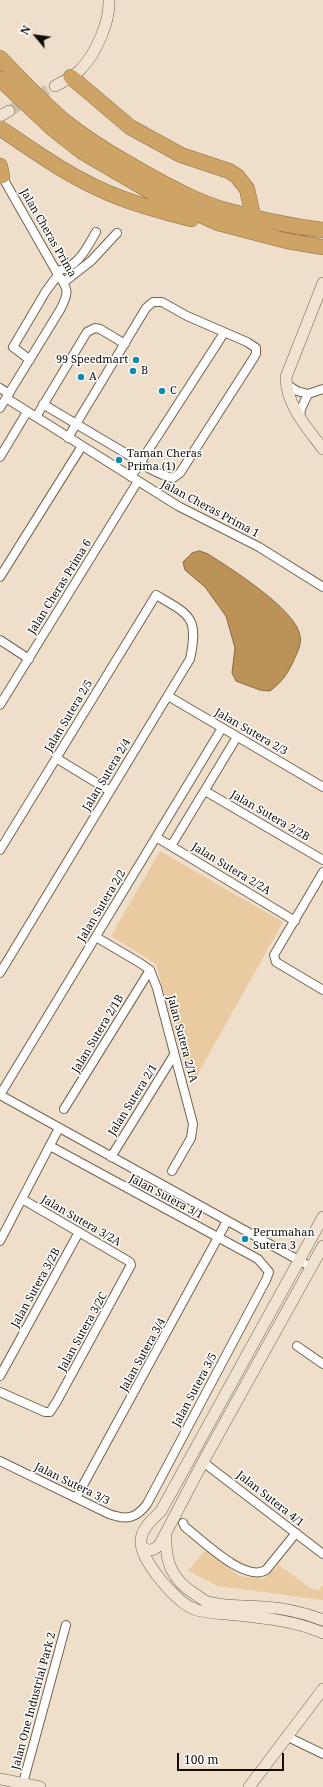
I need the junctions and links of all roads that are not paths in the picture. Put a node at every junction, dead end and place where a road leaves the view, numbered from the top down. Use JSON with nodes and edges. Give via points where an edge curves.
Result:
{"nodes":[{"id":1,"x":109,"y":0,"type":"edge"},
{"id":2,"x":0,"y":58,"type":"edge"},
{"id":3,"x":71,"y":77,"type":"junction"},
{"id":4,"x":0,"y":78,"type":"edge"},
{"id":5,"x":55,"y":86,"type":"tunnel mouth"},
{"id":6,"x":0,"y":128,"type":"edge"},
{"id":7,"x":0,"y":136,"type":"edge"},
{"id":8,"x":25,"y":145,"type":"junction"},
{"id":9,"x":1,"y":172,"type":"edge"},
{"id":10,"x":253,"y":216,"type":"junction"},
{"id":11,"x":218,"y":223,"type":"junction"},
{"id":12,"x":323,"y":230,"type":"edge"},
{"id":13,"x":96,"y":232,"type":"dead end"},
{"id":14,"x":117,"y":233,"type":"dead end"},
{"id":15,"x":323,"y":247,"type":"edge"},
{"id":16,"x":57,"y":273,"type":"junction"},
{"id":17,"x":64,"y":282,"type":"junction"},
{"id":18,"x":323,"y":283,"type":"edge"},
{"id":19,"x":224,"y":333,"type":"junction"},
{"id":20,"x":125,"y":344,"type":"junction"},
{"id":21,"x":30,"y":360,"type":"junction"},
{"id":22,"x":286,"y":384,"type":"junction"},
{"id":23,"x":323,"y":388,"type":"edge"},
{"id":24,"x":4,"y":392,"type":"edge"},
{"id":25,"x":308,"y":394,"type":"junction"},
{"id":26,"x":43,"y":404,"type":"junction"},
{"id":27,"x":0,"y":408,"type":"edge"},
{"id":28,"x":27,"y":412,"type":"junction"},
{"id":29,"x":36,"y":417,"type":"junction"},
{"id":30,"x":300,"y":418,"type":"junction"},
{"id":31,"x":76,"y":424,"type":"junction"},
{"id":32,"x":68,"y":438,"type":"junction"},
{"id":33,"x":82,"y":446,"type":"junction"},
{"id":34,"x":323,"y":450,"type":"edge"},
{"id":35,"x":0,"y":457,"type":"edge"},
{"id":36,"x":140,"y":462,"type":"junction"},
{"id":37,"x":135,"y":479,"type":"junction"},
{"id":38,"x":0,"y":577,"type":"edge"},
{"id":39,"x":323,"y":587,"type":"edge"},
{"id":40,"x":156,"y":595,"type":"joint"},
{"id":41,"x":0,"y":640,"type":"edge"},
{"id":42,"x":29,"y":659,"type":"junction"},
{"id":43,"x":168,"y":696,"type":"junction"},
{"id":44,"x":0,"y":705,"type":"edge"},
{"id":45,"x":222,"y":728,"type":"junction"},
{"id":46,"x":237,"y":737,"type":"junction"},
{"id":47,"x":56,"y":758,"type":"junction"},
{"id":48,"x":323,"y":787,"type":"edge"},
{"id":49,"x":205,"y":790,"type":"junction"},
{"id":50,"x":110,"y":791,"type":"junction"},
{"id":51,"x":156,"y":837,"type":"junction"},
{"id":52,"x":171,"y":846,"type":"junction"},
{"id":53,"x":0,"y":850,"type":"edge"},
{"id":54,"x":323,"y":860,"type":"edge"},
{"id":55,"x":323,"y":872,"type":"edge"},
{"id":56,"x":294,"y":920,"type":"junction"},
{"id":57,"x":96,"y":937,"type":"junction"},
{"id":58,"x":150,"y":970,"type":"junction"},
{"id":59,"x":0,"y":973,"type":"edge"},
{"id":60,"x":323,"y":990,"type":"edge"},
{"id":61,"x":174,"y":1055,"type":"junction"},
{"id":62,"x":0,"y":1095,"type":"edge"},
{"id":63,"x":64,"y":1109,"type":"dead end"},
{"id":64,"x":59,"y":1128,"type":"junction"},
{"id":65,"x":50,"y":1146,"type":"junction"},
{"id":66,"x":111,"y":1156,"type":"junction"},
{"id":67,"x":172,"y":1171,"type":"dead end"},
{"id":68,"x":22,"y":1199,"type":"junction"},
{"id":69,"x":323,"y":1216,"type":"edge"},
{"id":70,"x":227,"y":1221,"type":"junction"},
{"id":71,"x":79,"y":1232,"type":"junction"},
{"id":72,"x":219,"y":1238,"type":"junction"},
{"id":73,"x":0,"y":1240,"type":"edge"},
{"id":74,"x":323,"y":1246,"type":"edge"},
{"id":75,"x":298,"y":1261,"type":"junction"},
{"id":76,"x":130,"y":1262,"type":"joint"},
{"id":77,"x":311,"y":1267,"type":"junction"},
{"id":78,"x":269,"y":1272,"type":"joint"},
{"id":79,"x":297,"y":1346,"type":"dead end"},
{"id":80,"x":323,"y":1364,"type":"edge"},
{"id":81,"x":0,"y":1376,"type":"edge"},
{"id":82,"x":0,"y":1392,"type":"edge"},
{"id":83,"x":0,"y":1461,"type":"edge"},
{"id":84,"x":203,"y":1462,"type":"junction"},
{"id":85,"x":76,"y":1498,"type":"junction"},
{"id":86,"x":136,"y":1516,"type":"joint"},
{"id":87,"x":183,"y":1523,"type":"dead end"},
{"id":88,"x":166,"y":1530,"type":"junction"},
{"id":89,"x":296,"y":1533,"type":"junction"},
{"id":90,"x":142,"y":1548,"type":"junction"},
{"id":91,"x":323,"y":1554,"type":"edge"},
{"id":92,"x":189,"y":1590,"type":"junction"},
{"id":93,"x":194,"y":1609,"type":"junction"},
{"id":94,"x":323,"y":1620,"type":"edge"},
{"id":95,"x":66,"y":1625,"type":"dead end"},
{"id":96,"x":323,"y":1633,"type":"edge"},
{"id":97,"x":323,"y":1688,"type":"edge"},
{"id":98,"x":288,"y":1736,"type":"junction"},
{"id":99,"x":323,"y":1754,"type":"edge"},
{"id":100,"x":0,"y":1779,"type":"edge"},
{"id":101,"x":23,"y":1783,"type":"junction"},
{"id":102,"x":40,"y":1787,"type":"edge"},
{"id":103,"x":249,"y":1787,"type":"edge"}],
"edges":[{"from":1,"to":3,"type":"street","via":[[109,15],[101,37],[88,61]]},
{"from":2,"to":10,"type":"highway","via":[[62,119],[117,158],[192,198],[224,210]]},
{"from":3,"to":5,"type":"street"},
{"from":3,"to":10,"type":"highway","via":[[130,127],[182,155],[237,176],[247,189]]},
{"from":4,"to":11,"type":"highway","via":[[53,130],[81,151],[158,196]]},
{"from":6,"to":8,"type":"highway"},
{"from":7,"to":8,"type":"highway"},
{"from":8,"to":11,"type":"highway","via":[[67,172],[120,198],[200,221]]},
{"from":9,"to":16,"type":"street","name":"Jalan Cheras Prima"},
{"from":10,"to":12,"type":"highway","via":[[290,226]]},
{"from":11,"to":15,"type":"highway","via":[[287,241]]},
{"from":13,"to":16,"type":"street","via":[[76,263]]},
{"from":14,"to":17,"type":"street","via":[[91,261]]},
{"from":16,"to":17,"type":"street","name":"Jalan Cheras Prima"},
{"from":16,"to":21,"type":"street","via":[[13,347]]},
{"from":17,"to":21,"type":"street","name":"Jalan Cheras Prima","via":[[67,290],[65,300]]},
{"from":18,"to":22,"type":"street","via":[[288,370]]},
{"from":19,"to":20,"type":"street","via":[[162,302],[153,302],[146,308]]},
{"from":19,"to":36,"type":"street","name":"Jalan Cheras Prima 6"},
{"from":19,"to":36,"type":"street","via":[[252,344],[256,348],[256,354],[180,473],[173,478],[160,475]]},
{"from":20,"to":26,"type":"street","via":[[100,329],[90,329]]},
{"from":20,"to":31,"type":"street"},
{"from":21,"to":24,"type":"street","name":"Jalan Cheras Prima"},
{"from":22,"to":25,"type":"street"},
{"from":22,"to":30,"type":"street"},
{"from":23,"to":25,"type":"street"},
{"from":24,"to":27,"type":"street","name":"Jalan Cheras Prima"},
{"from":24,"to":28,"type":"street","name":"Jalan Cheras Prima 1"},
{"from":25,"to":30,"type":"street"},
{"from":26,"to":29,"type":"street"},
{"from":26,"to":31,"type":"street"},
{"from":28,"to":29,"type":"street","name":"Jalan Cheras Prima 1"},
{"from":28,"to":35,"type":"street"},
{"from":29,"to":32,"type":"street","name":"Jalan Cheras Prima 1"},
{"from":30,"to":34,"type":"street"},
{"from":31,"to":32,"type":"street"},
{"from":31,"to":36,"type":"street"},
{"from":32,"to":33,"type":"street","name":"Jalan Cheras Prima 1"},
{"from":33,"to":37,"type":"street","name":"Jalan Cheras Prima 1"},
{"from":33,"to":38,"type":"street"},
{"from":36,"to":37,"type":"street","name":"Jalan Cheras Prima 6"},
{"from":37,"to":39,"type":"street","name":"Jalan Cheras Prima 1","via":[[178,506],[260,547]]},
{"from":37,"to":42,"type":"street","name":"Jalan Cheras Prima 6"},
{"from":40,"to":43,"type":"street","name":"Jalan Sutera 2/4","via":[[190,618],[194,629],[190,659]]},
{"from":40,"to":47,"type":"street","name":"Jalan Sutera 2/5"},
{"from":41,"to":42,"type":"street"},
{"from":42,"to":44,"type":"street","name":"Jalan Cheras Prima 6"},
{"from":43,"to":45,"type":"street","name":"Jalan Sutera 2/3"},
{"from":43,"to":50,"type":"street","name":"Jalan Sutera 2/4"},
{"from":45,"to":46,"type":"street","name":"Jalan Sutera 2/3"},
{"from":45,"to":51,"type":"street","name":"Jalan Sutera 2/2"},
{"from":46,"to":48,"type":"street","name":"Jalan Sutera 2/3"},
{"from":46,"to":49,"type":"street"},
{"from":47,"to":50,"type":"street"},
{"from":47,"to":53,"type":"street","name":"Jalan Sutera 2/5"},
{"from":49,"to":52,"type":"street"},
{"from":49,"to":54,"type":"street","name":"Jalan Sutera 2/2B"},
{"from":50,"to":59,"type":"street","name":"Jalan Sutera 2/4"},
{"from":51,"to":52,"type":"street","name":"Jalan Sutera 2/2A"},
{"from":51,"to":57,"type":"street","name":"Jalan Sutera 2/2"},
{"from":52,"to":56,"type":"street","name":"Jalan Sutera 2/2A"},
{"from":55,"to":56,"type":"street"},
{"from":56,"to":60,"type":"street","via":[[274,955],[276,962]]},
{"from":57,"to":58,"type":"street"},
{"from":57,"to":62,"type":"street","name":"Jalan Sutera 2/2"},
{"from":58,"to":61,"type":"street","name":"Jalan Sutera 2/1A","via":[[158,988]]},
{"from":58,"to":63,"type":"street","name":"Jalan Sutera 2/1B"},
{"from":61,"to":66,"type":"street","name":"Jalan Sutera 2/1"},
{"from":61,"to":67,"type":"street","name":"Jalan Sutera 2/1A","via":[[193,1131]]},
{"from":62,"to":64,"type":"street"},
{"from":64,"to":65,"type":"street"},
{"from":64,"to":66,"type":"street"},
{"from":65,"to":68,"type":"street"},
{"from":65,"to":72,"type":"street","name":"Jalan Sutera 3/1"},
{"from":66,"to":70,"type":"street"},
{"from":68,"to":71,"type":"street","name":"Jalan Sutera 3/2A"},
{"from":68,"to":73,"type":"street"},
{"from":69,"to":75,"type":"street"},
{"from":70,"to":72,"type":"street","name":"Jalan Sutera 3/4"},
{"from":70,"to":75,"type":"street"},
{"from":71,"to":76,"type":"street","name":"Jalan Sutera 3/2A"},
{"from":71,"to":81,"type":"street","name":"Jalan Sutera 3/2B"},
{"from":72,"to":78,"type":"street","name":"Jalan Sutera 3/1","via":[[258,1259]]},
{"from":72,"to":85,"type":"street","name":"Jalan Sutera 3/4"},
{"from":74,"to":77,"type":"street"},
{"from":75,"to":77,"type":"street"},
{"from":75,"to":90,"type":"street","via":[[161,1511],[144,1530]]},
{"from":76,"to":82,"type":"street","name":"Jalan Sutera 3/2C","via":[[130,1269],[50,1412]]},
{"from":77,"to":84,"type":"street"},
{"from":78,"to":86,"type":"street","name":"Jalan Sutera 3/5","via":[[147,1504]]},
{"from":79,"to":80,"type":"street"},
{"from":83,"to":85,"type":"street","name":"Jalan Sutera 3/3"},
{"from":84,"to":88,"type":"street"},
{"from":84,"to":89,"type":"street","name":"Jalan Sutera 4/1"},
{"from":85,"to":86,"type":"street","name":"Jalan Sutera 3/3","via":[[121,1518],[130,1519]]},
{"from":87,"to":89,"type":"street","via":[[238,1568],[256,1574],[266,1570]]},
{"from":88,"to":90,"type":"street","via":[[155,1549],[148,1551]]},
{"from":88,"to":92,"type":"street","via":[[166,1550],[170,1566],[178,1581]]},
{"from":89,"to":91,"type":"street","name":"Jalan Sutera 4/1"},
{"from":90,"to":93,"type":"street","via":[[144,1558],[170,1589]]},
{"from":92,"to":93,"type":"street"},
{"from":92,"to":94,"type":"street","via":[[207,1602],[264,1607],[310,1615]]},
{"from":93,"to":96,"type":"street","via":[[284,1621],[304,1625]]},
{"from":95,"to":101,"type":"street","name":"Jalan One Industrial Park 2"},
{"from":97,"to":98,"type":"street"},
{"from":98,"to":99,"type":"street"},
{"from":98,"to":103,"type":"street"},
{"from":100,"to":101,"type":"street"},
{"from":101,"to":102,"type":"street"}]}
